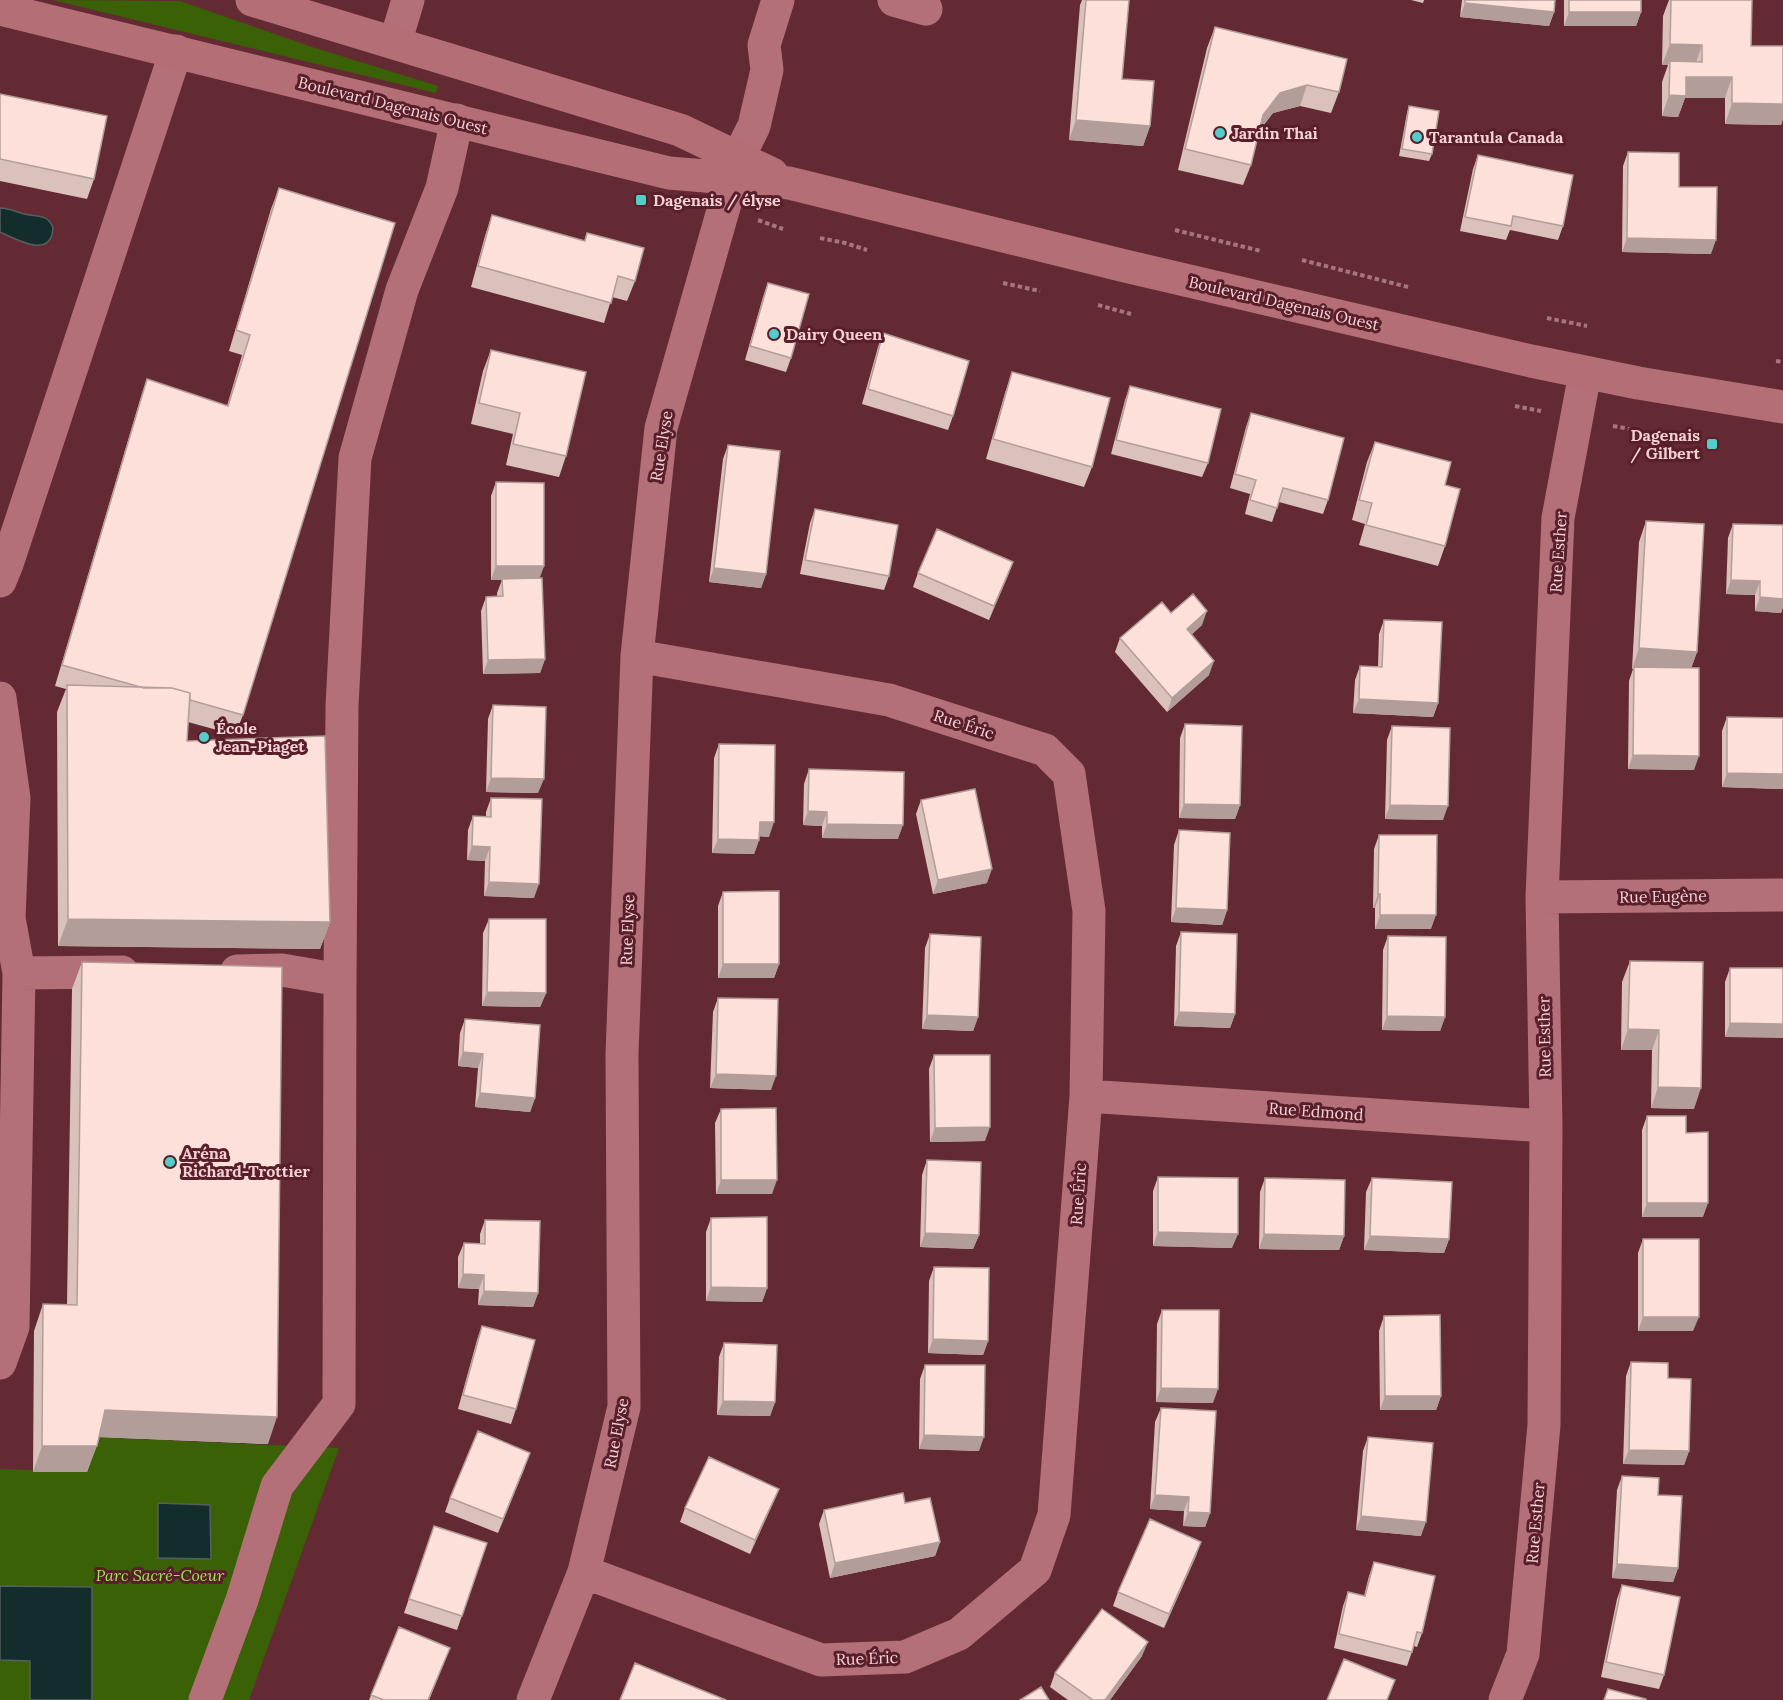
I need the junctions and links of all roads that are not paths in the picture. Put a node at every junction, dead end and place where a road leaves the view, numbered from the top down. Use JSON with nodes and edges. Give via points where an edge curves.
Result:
{"nodes":[{"id":1,"x":252,"y":0,"type":"edge"},
{"id":2,"x":408,"y":0,"type":"edge"},
{"id":3,"x":778,"y":0,"type":"edge"},
{"id":4,"x":894,"y":0,"type":"edge"},
{"id":5,"x":0,"y":9,"type":"edge"},
{"id":6,"x":926,"y":9,"type":"dead end"},
{"id":7,"x":396,"y":44,"type":"junction"},
{"id":8,"x":176,"y":51,"type":"junction"},
{"id":9,"x":457,"y":120,"type":"junction"},
{"id":10,"x":735,"y":168,"type":"junction"},
{"id":11,"x":1585,"y":373,"type":"junction"},
{"id":12,"x":1783,"y":407,"type":"edge"},
{"id":13,"x":0,"y":581,"type":"edge"},
{"id":14,"x":637,"y":656,"type":"junction"},
{"id":15,"x":0,"y":698,"type":"edge"},
{"id":16,"x":1783,"y":895,"type":"edge"},
{"id":17,"x":1542,"y":897,"type":"junction"},
{"id":18,"x":210,"y":971,"type":"edge"},
{"id":19,"x":150,"y":972,"type":"edge"},
{"id":20,"x":19,"y":973,"type":"junction"},
{"id":21,"x":340,"y":980,"type":"junction"},
{"id":22,"x":1086,"y":1096,"type":"junction"},
{"id":23,"x":1546,"y":1126,"type":"junction"},
{"id":24,"x":0,"y":1362,"type":"edge"},
{"id":25,"x":584,"y":1572,"type":"junction"},
{"id":26,"x":205,"y":1700,"type":"edge"},
{"id":27,"x":533,"y":1700,"type":"edge"},
{"id":28,"x":1505,"y":1700,"type":"edge"}],
"edges":[{"from":1,"to":7,"type":"main road","name":"Boulevard Dagenais Ouest"},
{"from":2,"to":7,"type":"street"},
{"from":3,"to":10,"type":"street","name":"Rue Elyse","via":[[764,45],[767,70],[754,126]]},
{"from":4,"to":6,"type":"street"},
{"from":5,"to":8,"type":"main road","name":"Boulevard Dagenais Ouest"},
{"from":7,"to":10,"type":"main road","name":"Boulevard Dagenais Ouest","via":[[680,130]]},
{"from":8,"to":9,"type":"main road","name":"Boulevard Dagenais Ouest"},
{"from":8,"to":13,"type":"street"},
{"from":9,"to":10,"type":"main road","name":"Boulevard Dagenais Ouest","via":[[669,173]]},
{"from":9,"to":21,"type":"street","via":[[442,188],[402,290],[355,458],[342,705]]},
{"from":10,"to":11,"type":"main road","name":"Boulevard Dagenais Ouest","via":[[1125,266]]},
{"from":10,"to":14,"type":"street","name":"Rue Elyse","via":[[661,428]]},
{"from":11,"to":12,"type":"main road","name":"Boulevard Dagenais Ouest"},
{"from":11,"to":17,"type":"street","name":"Rue Esther","via":[[1558,518]]},
{"from":14,"to":22,"type":"street","name":"Rue Éric","via":[[889,700],[1045,750],[1069,774],[1089,911]]},
{"from":14,"to":25,"type":"street","name":"Rue Elyse","via":[[622,1054],[624,1407]]},
{"from":15,"to":20,"type":"street","via":[[14,798],[9,918]]},
{"from":16,"to":17,"type":"street","name":"Rue Eugène"},
{"from":17,"to":23,"type":"street","name":"Rue Esther"},
{"from":18,"to":21,"type":"street","via":[[282,970]]},
{"from":19,"to":20,"type":"street"},
{"from":20,"to":24,"type":"street","via":[[14,1327]]},
{"from":21,"to":26,"type":"street","via":[[339,1404],[277,1486],[242,1600]]},
{"from":22,"to":23,"type":"street","name":"Rue Edmond"},
{"from":22,"to":25,"type":"street","name":"Rue Éric","via":[[1054,1515],[1035,1570],[959,1634],[905,1657],[821,1660]]},
{"from":23,"to":28,"type":"street","name":"Rue Esther","via":[[1544,1425],[1523,1654]]},
{"from":25,"to":27,"type":"street","name":"Rue Elyse"}]}
